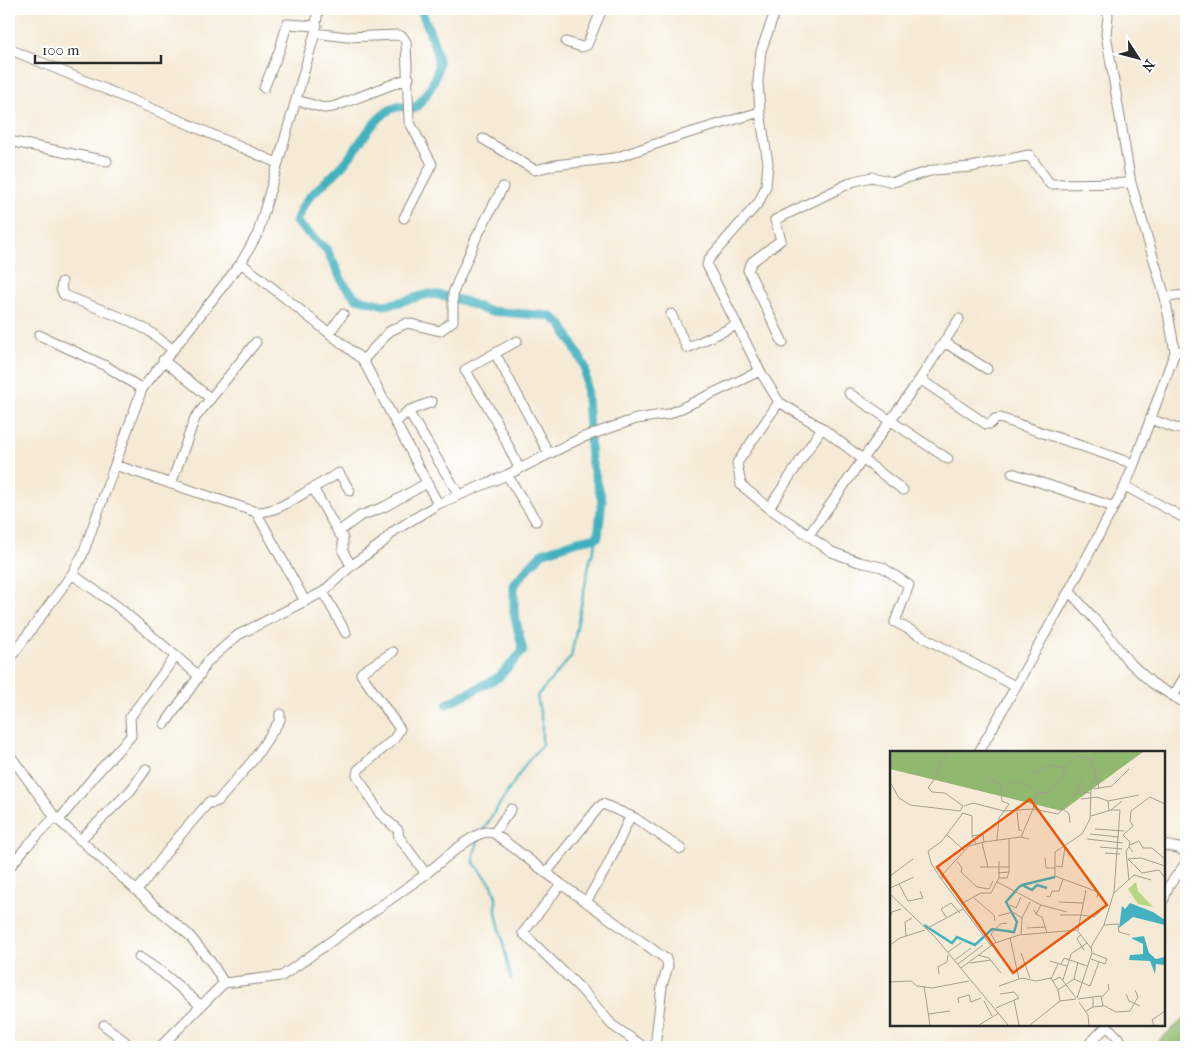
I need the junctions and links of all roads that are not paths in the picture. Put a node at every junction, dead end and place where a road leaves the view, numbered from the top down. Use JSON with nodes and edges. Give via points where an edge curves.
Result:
{"nodes":[{"id":1,"x":318,"y":9,"type":"edge"},
{"id":2,"x":602,"y":9,"type":"edge"},
{"id":3,"x":776,"y":9,"type":"edge"},
{"id":4,"x":1107,"y":9,"type":"edge"},
{"id":5,"x":316,"y":30,"type":"junction"},
{"id":6,"x":566,"y":42,"type":"dead end"},
{"id":7,"x":9,"y":49,"type":"edge"},
{"id":8,"x":409,"y":78,"type":"junction"},
{"id":9,"x":264,"y":88,"type":"dead end"},
{"id":10,"x":296,"y":100,"type":"junction"},
{"id":11,"x":760,"y":112,"type":"junction"},
{"id":12,"x":483,"y":139,"type":"dead end"},
{"id":13,"x":9,"y":141,"type":"edge"},
{"id":14,"x":107,"y":161,"type":"dead end"},
{"id":15,"x":277,"y":163,"type":"junction"},
{"id":16,"x":1131,"y":183,"type":"junction"},
{"id":17,"x":503,"y":186,"type":"dead end"},
{"id":18,"x":404,"y":218,"type":"dead end"},
{"id":19,"x":240,"y":263,"type":"junction"},
{"id":20,"x":62,"y":282,"type":"dead end"},
{"id":21,"x":1186,"y":295,"type":"edge"},
{"id":22,"x":1166,"y":297,"type":"junction"},
{"id":23,"x":342,"y":314,"type":"dead end"},
{"id":24,"x":671,"y":314,"type":"dead end"},
{"id":25,"x":959,"y":319,"type":"dead end"},
{"id":26,"x":737,"y":325,"type":"junction"},
{"id":27,"x":329,"y":333,"type":"junction"},
{"id":28,"x":39,"y":334,"type":"dead end"},
{"id":29,"x":517,"y":340,"type":"dead end"},
{"id":30,"x":256,"y":342,"type":"dead end"},
{"id":31,"x":944,"y":342,"type":"junction"},
{"id":32,"x":784,"y":343,"type":"dead end"},
{"id":33,"x":172,"y":349,"type":"junction"},
{"id":34,"x":1186,"y":351,"type":"edge"},
{"id":35,"x":1174,"y":352,"type":"junction"},
{"id":36,"x":495,"y":353,"type":"junction"},
{"id":37,"x":163,"y":360,"type":"junction"},
{"id":38,"x":363,"y":360,"type":"junction"},
{"id":39,"x":987,"y":369,"type":"dead end"},
{"id":40,"x":760,"y":371,"type":"junction"},
{"id":41,"x":920,"y":379,"type":"junction"},
{"id":42,"x":142,"y":389,"type":"junction"},
{"id":43,"x":849,"y":393,"type":"dead end"},
{"id":44,"x":210,"y":398,"type":"junction"},
{"id":45,"x":432,"y":402,"type":"dead end"},
{"id":46,"x":779,"y":402,"type":"junction"},
{"id":47,"x":408,"y":411,"type":"junction"},
{"id":48,"x":1150,"y":419,"type":"junction"},
{"id":49,"x":890,"y":421,"type":"junction"},
{"id":50,"x":396,"y":423,"type":"junction"},
{"id":51,"x":822,"y":428,"type":"junction"},
{"id":52,"x":1186,"y":429,"type":"edge"},
{"id":53,"x":549,"y":454,"type":"junction"},
{"id":54,"x":862,"y":459,"type":"junction"},
{"id":55,"x":948,"y":459,"type":"dead end"},
{"id":56,"x":1134,"y":464,"type":"junction"},
{"id":57,"x":115,"y":466,"type":"junction"},
{"id":58,"x":519,"y":468,"type":"junction"},
{"id":59,"x":1012,"y":472,"type":"dead end"},
{"id":60,"x":507,"y":475,"type":"junction"},
{"id":61,"x":427,"y":483,"type":"junction"},
{"id":62,"x":171,"y":484,"type":"junction"},
{"id":63,"x":1125,"y":486,"type":"junction"},
{"id":64,"x":313,"y":488,"type":"junction"},
{"id":65,"x":903,"y":490,"type":"dead end"},
{"id":66,"x":350,"y":491,"type":"dead end"},
{"id":67,"x":459,"y":494,"type":"junction"},
{"id":68,"x":438,"y":504,"type":"junction"},
{"id":69,"x":1114,"y":507,"type":"junction"},
{"id":70,"x":769,"y":508,"type":"junction"},
{"id":71,"x":256,"y":512,"type":"junction"},
{"id":72,"x":1186,"y":519,"type":"edge"},
{"id":73,"x":536,"y":522,"type":"dead end"},
{"id":74,"x":338,"y":532,"type":"junction"},
{"id":75,"x":808,"y":536,"type":"junction"},
{"id":76,"x":351,"y":566,"type":"junction"},
{"id":77,"x":72,"y":574,"type":"junction"},
{"id":78,"x":1069,"y":591,"type":"junction"},
{"id":79,"x":323,"y":592,"type":"junction"},
{"id":80,"x":305,"y":601,"type":"junction"},
{"id":81,"x":346,"y":633,"type":"dead end"},
{"id":82,"x":394,"y":652,"type":"dead end"},
{"id":83,"x":176,"y":656,"type":"junction"},
{"id":84,"x":9,"y":660,"type":"edge"},
{"id":85,"x":1186,"y":675,"type":"edge"},
{"id":86,"x":199,"y":676,"type":"junction"},
{"id":87,"x":1015,"y":686,"type":"junction"},
{"id":88,"x":1173,"y":696,"type":"junction"},
{"id":89,"x":1186,"y":704,"type":"edge"},
{"id":90,"x":280,"y":714,"type":"dead end"},
{"id":91,"x":165,"y":724,"type":"dead end"},
{"id":92,"x":980,"y":751,"type":"edge"},
{"id":93,"x":9,"y":754,"type":"edge"},
{"id":94,"x":146,"y":770,"type":"dead end"},
{"id":95,"x":511,"y":809,"type":"dead end"},
{"id":96,"x":630,"y":817,"type":"junction"},
{"id":97,"x":57,"y":819,"type":"junction"},
{"id":98,"x":490,"y":832,"type":"junction"},
{"id":99,"x":80,"y":840,"type":"junction"},
{"id":100,"x":1165,"y":845,"type":"edge"},
{"id":101,"x":681,"y":849,"type":"dead end"},
{"id":102,"x":1186,"y":853,"type":"edge"},
{"id":103,"x":1186,"y":863,"type":"edge"},
{"id":104,"x":9,"y":868,"type":"edge"},
{"id":105,"x":546,"y":873,"type":"junction"},
{"id":106,"x":426,"y":874,"type":"junction"},
{"id":107,"x":561,"y":884,"type":"junction"},
{"id":108,"x":1166,"y":886,"type":"edge"},
{"id":109,"x":137,"y":892,"type":"junction"},
{"id":110,"x":586,"y":902,"type":"junction"},
{"id":111,"x":139,"y":956,"type":"dead end"},
{"id":112,"x":224,"y":982,"type":"junction"},
{"id":113,"x":200,"y":1005,"type":"junction"},
{"id":114,"x":104,"y":1024,"type":"dead end"},
{"id":115,"x":1106,"y":1026,"type":"edge"},
{"id":116,"x":1108,"y":1026,"type":"edge"},
{"id":117,"x":132,"y":1047,"type":"edge"},
{"id":118,"x":160,"y":1047,"type":"edge"},
{"id":119,"x":644,"y":1047,"type":"edge"},
{"id":120,"x":654,"y":1047,"type":"edge"},
{"id":121,"x":1086,"y":1047,"type":"edge"},
{"id":122,"x":1127,"y":1047,"type":"edge"}],
"edges":[{"from":1,"to":5,"type":"street"},
{"from":2,"to":6,"type":"street","via":[[587,45],[582,47]]},
{"from":3,"to":11,"type":"street","via":[[761,51],[758,81]]},
{"from":4,"to":16,"type":"street","via":[[1106,34]]},
{"from":5,"to":8,"type":"street","via":[[347,37],[403,37]]},
{"from":5,"to":9,"type":"street","via":[[287,24]]},
{"from":5,"to":10,"type":"street"},
{"from":7,"to":15,"type":"street"},
{"from":8,"to":10,"type":"street","via":[[333,107],[324,108]]},
{"from":8,"to":18,"type":"street","via":[[409,121],[432,164]]},
{"from":10,"to":15,"type":"street"},
{"from":11,"to":12,"type":"street","via":[[615,158],[535,170]]},
{"from":11,"to":26,"type":"street","via":[[768,163],[766,186],[759,202],[709,258],[707,265]]},
{"from":13,"to":14,"type":"street"},
{"from":15,"to":19,"type":"street","via":[[258,233]]},
{"from":16,"to":22,"type":"street"},
{"from":16,"to":32,"type":"street","via":[[1050,184],[1029,155],[971,167],[934,170],[893,182],[872,177],[854,181],[775,220],[781,240],[752,262],[748,270]]},
{"from":17,"to":38,"type":"street","via":[[453,293],[453,321],[440,331],[407,323],[390,331]]},
{"from":19,"to":27,"type":"street"},
{"from":19,"to":33,"type":"street"},
{"from":20,"to":33,"type":"street","via":[[64,295],[128,320]]},
{"from":21,"to":22,"type":"street"},
{"from":22,"to":35,"type":"street"},
{"from":23,"to":27,"type":"street"},
{"from":24,"to":26,"type":"street","via":[[687,348]]},
{"from":25,"to":31,"type":"street"},
{"from":26,"to":40,"type":"street"},
{"from":27,"to":38,"type":"street"},
{"from":28,"to":42,"type":"street","via":[[106,366]]},
{"from":29,"to":36,"type":"street"},
{"from":30,"to":44,"type":"street"},
{"from":31,"to":39,"type":"street"},
{"from":31,"to":41,"type":"street"},
{"from":33,"to":37,"type":"street"},
{"from":34,"to":35,"type":"street"},
{"from":35,"to":48,"type":"street"},
{"from":36,"to":53,"type":"street"},
{"from":36,"to":58,"type":"street","via":[[465,370],[493,415]]},
{"from":37,"to":42,"type":"street"},
{"from":37,"to":44,"type":"street"},
{"from":38,"to":50,"type":"street"},
{"from":40,"to":46,"type":"street"},
{"from":40,"to":53,"type":"street","via":[[669,414],[636,419],[581,438]]},
{"from":41,"to":49,"type":"street"},
{"from":41,"to":56,"type":"street","via":[[986,424],[1000,418]]},
{"from":42,"to":57,"type":"street"},
{"from":43,"to":49,"type":"street"},
{"from":44,"to":62,"type":"street","via":[[195,418]]},
{"from":45,"to":47,"type":"street"},
{"from":46,"to":51,"type":"street"},
{"from":46,"to":70,"type":"street","via":[[737,463],[741,485]]},
{"from":47,"to":50,"type":"street"},
{"from":47,"to":67,"type":"street"},
{"from":48,"to":52,"type":"street"},
{"from":48,"to":56,"type":"street"},
{"from":49,"to":54,"type":"street"},
{"from":49,"to":55,"type":"street"},
{"from":50,"to":61,"type":"street"},
{"from":51,"to":54,"type":"street"},
{"from":51,"to":70,"type":"street"},
{"from":53,"to":58,"type":"street"},
{"from":54,"to":65,"type":"street"},
{"from":54,"to":75,"type":"street"},
{"from":56,"to":63,"type":"street"},
{"from":57,"to":62,"type":"street"},
{"from":57,"to":77,"type":"street","via":[[83,554]]},
{"from":58,"to":60,"type":"street"},
{"from":59,"to":69,"type":"street"},
{"from":60,"to":67,"type":"street"},
{"from":60,"to":73,"type":"street"},
{"from":61,"to":68,"type":"street"},
{"from":61,"to":74,"type":"street","via":[[384,507],[360,516]]},
{"from":62,"to":71,"type":"street"},
{"from":63,"to":69,"type":"street"},
{"from":63,"to":72,"type":"street"},
{"from":64,"to":66,"type":"street","via":[[340,473]]},
{"from":64,"to":71,"type":"street","via":[[277,509]]},
{"from":64,"to":74,"type":"street"},
{"from":67,"to":68,"type":"street"},
{"from":68,"to":76,"type":"street","via":[[394,531]]},
{"from":69,"to":78,"type":"street"},
{"from":70,"to":75,"type":"street"},
{"from":71,"to":80,"type":"street"},
{"from":74,"to":76,"type":"street","via":[[343,538],[343,551]]},
{"from":75,"to":87,"type":"street","via":[[832,552],[882,567],[909,585],[895,622]]},
{"from":76,"to":79,"type":"street"},
{"from":77,"to":83,"type":"street","via":[[117,606]]},
{"from":77,"to":84,"type":"street"},
{"from":78,"to":87,"type":"street"},
{"from":78,"to":88,"type":"street","via":[[1128,661],[1152,684]]},
{"from":79,"to":80,"type":"street"},
{"from":79,"to":81,"type":"street"},
{"from":80,"to":86,"type":"street","via":[[238,635],[207,662]]},
{"from":82,"to":106,"type":"street","via":[[361,674],[400,729],[394,739],[358,770],[357,775],[380,814],[398,830],[399,837]]},
{"from":83,"to":86,"type":"street"},
{"from":83,"to":97,"type":"street","via":[[130,717],[131,736]]},
{"from":85,"to":88,"type":"street"},
{"from":86,"to":91,"type":"street"},
{"from":87,"to":92,"type":"street"},
{"from":88,"to":89,"type":"street"},
{"from":90,"to":109,"type":"street","via":[[280,720],[254,760],[218,801],[209,802]]},
{"from":93,"to":97,"type":"street"},
{"from":94,"to":99,"type":"street","via":[[131,790]]},
{"from":95,"to":98,"type":"street"},
{"from":96,"to":101,"type":"street"},
{"from":96,"to":105,"type":"street","via":[[604,804],[599,807]]},
{"from":96,"to":110,"type":"street","via":[[608,865]]},
{"from":97,"to":99,"type":"street"},
{"from":97,"to":104,"type":"street"},
{"from":98,"to":105,"type":"street"},
{"from":98,"to":106,"type":"street","via":[[475,837]]},
{"from":99,"to":109,"type":"street"},
{"from":100,"to":102,"type":"street"},
{"from":103,"to":108,"type":"street"},
{"from":105,"to":107,"type":"street"},
{"from":106,"to":112,"type":"street","via":[[282,976]]},
{"from":107,"to":110,"type":"street"},
{"from":107,"to":119,"type":"street","via":[[523,933],[581,989],[612,1025]]},
{"from":109,"to":112,"type":"street","via":[[189,935]]},
{"from":110,"to":120,"type":"street","via":[[666,959],[668,971],[662,986]]},
{"from":111,"to":113,"type":"street"},
{"from":112,"to":113,"type":"street"},
{"from":113,"to":118,"type":"street"},
{"from":114,"to":117,"type":"street"},
{"from":115,"to":121,"type":"street"},
{"from":116,"to":122,"type":"street"}]}
